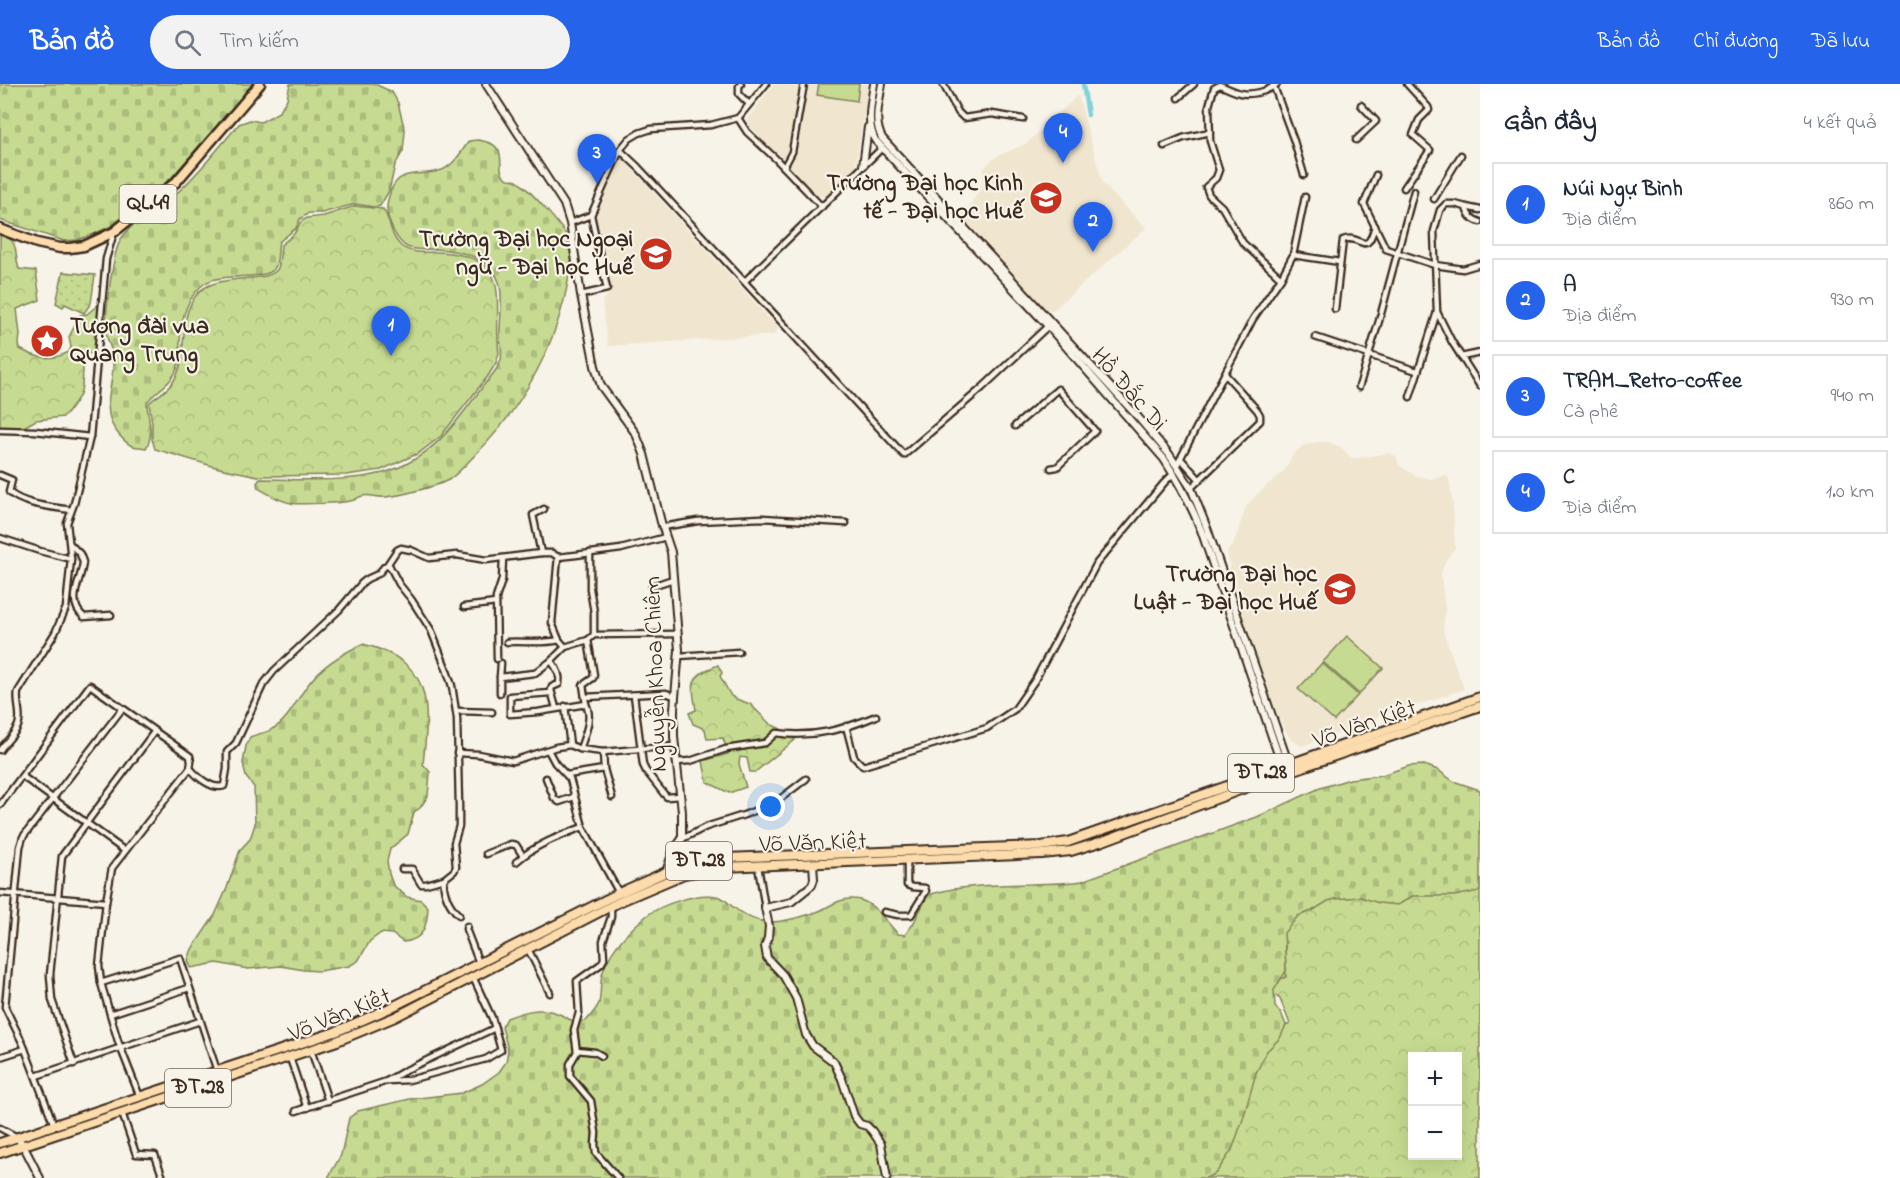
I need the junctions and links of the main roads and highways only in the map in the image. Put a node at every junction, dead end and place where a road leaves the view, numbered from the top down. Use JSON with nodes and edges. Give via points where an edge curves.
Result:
{"nodes":[{"id":1,"x":260,"y":84,"type":"edge"},
{"id":2,"x":0,"y":229,"type":"edge"},
{"id":3,"x":1480,"y":697,"type":"edge"},
{"id":4,"x":1480,"y":706,"type":"edge"},
{"id":5,"x":1396,"y":731,"type":"junction"},
{"id":6,"x":1041,"y":850,"type":"junction"},
{"id":7,"x":813,"y":855,"type":"junction"},
{"id":8,"x":813,"y":864,"type":"junction"},
{"id":9,"x":668,"y":876,"type":"junction"},
{"id":10,"x":500,"y":953,"type":"junction"},
{"id":11,"x":504,"y":961,"type":"junction"},
{"id":12,"x":390,"y":1008,"type":"junction"},
{"id":13,"x":394,"y":1017,"type":"junction"},
{"id":14,"x":0,"y":1143,"type":"edge"},
{"id":15,"x":0,"y":1153,"type":"edge"}],
"edges":[{"from":1,"to":2,"type":"highway","number":"QL.49","via":[[176,182],[114,232],[70,248],[37,243]]},
{"from":3,"to":5,"type":"main road","name":"Võ Văn Kiệt","number":"ĐT.28"},
{"from":4,"to":5,"type":"main road","name":"Võ Văn Kiệt","number":"ĐT.28"},
{"from":5,"to":6,"type":"main road","name":"Võ Văn Kiệt","number":"ĐT.28","via":[[1286,768],[1103,841],[1071,851]]},
{"from":6,"to":7,"type":"main road","name":"Võ Văn Kiệt","number":"ĐT.28"},
{"from":6,"to":8,"type":"main road","name":"Võ Văn Kiệt","number":"ĐT.28"},
{"from":7,"to":8,"type":"main road"},
{"from":7,"to":9,"type":"main road","name":"Võ Văn Kiệt","number":"ĐT.28","via":[[705,860],[688,863]]},
{"from":8,"to":9,"type":"main road","name":"Võ Văn Kiệt","number":"ĐT.28","via":[[705,869]]},
{"from":9,"to":10,"type":"main road","name":"Võ Văn Kiệt","number":"ĐT.28","via":[[619,893]]},
{"from":9,"to":11,"type":"main road","name":"Võ Văn Kiệt","number":"ĐT.28"},
{"from":10,"to":11,"type":"main road"},
{"from":10,"to":12,"type":"main road","name":"Võ Văn Kiệt","number":"ĐT.28"},
{"from":11,"to":13,"type":"main road","name":"Võ Văn Kiệt","number":"ĐT.28"},
{"from":12,"to":13,"type":"main road"},
{"from":12,"to":14,"type":"main road","name":"Võ Văn Kiệt","number":"ĐT.28","via":[[335,1032]]},
{"from":13,"to":15,"type":"main road","name":"Võ Văn Kiệt","number":"ĐT.28","via":[[290,1058]]}]}
